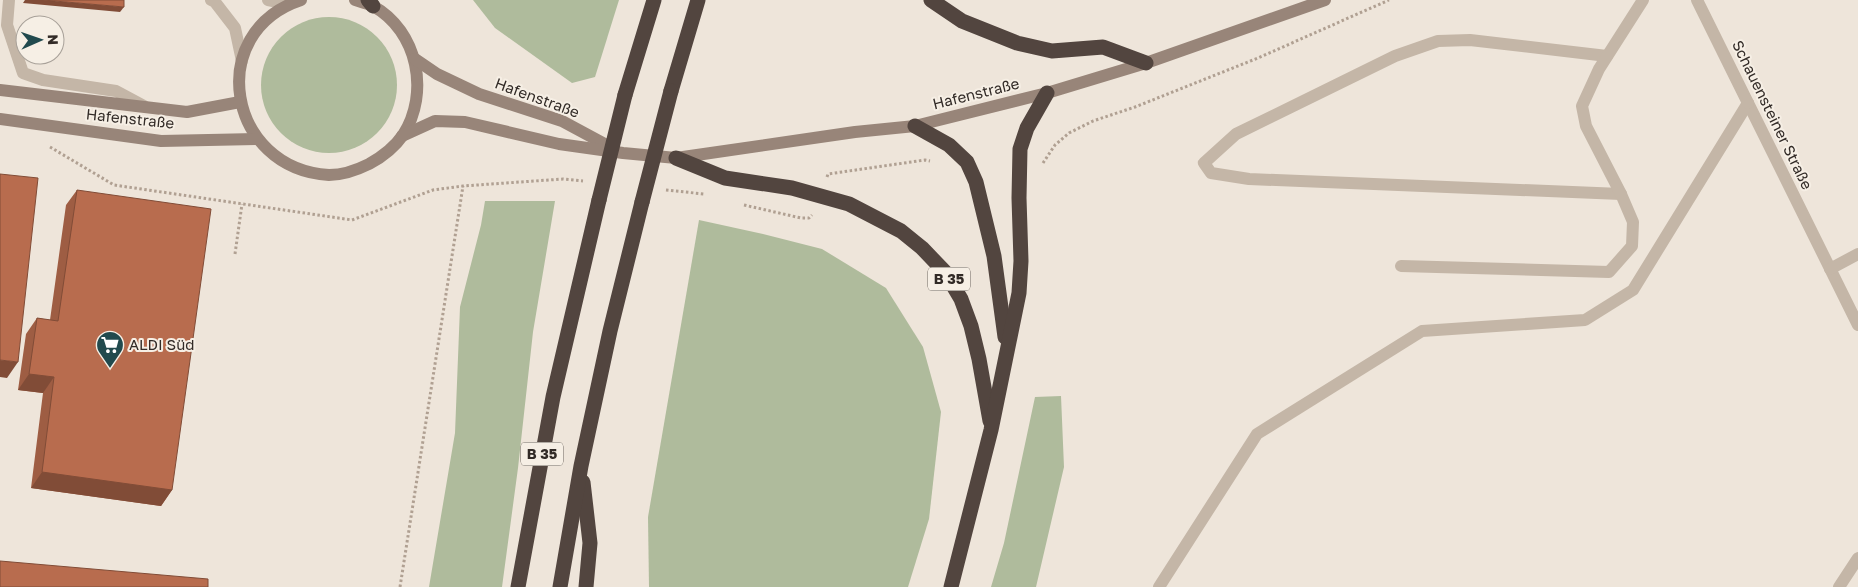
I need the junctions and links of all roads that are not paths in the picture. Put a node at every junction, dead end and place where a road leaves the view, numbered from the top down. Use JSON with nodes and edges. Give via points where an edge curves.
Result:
{"nodes":[{"id":1,"x":9,"y":0,"type":"edge"},
{"id":2,"x":211,"y":0,"type":"edge"},
{"id":3,"x":268,"y":0,"type":"edge"},
{"id":4,"x":355,"y":0,"type":"edge"},
{"id":5,"x":654,"y":0,"type":"edge"},
{"id":6,"x":698,"y":0,"type":"edge"},
{"id":7,"x":931,"y":0,"type":"edge"},
{"id":8,"x":1325,"y":0,"type":"edge"},
{"id":9,"x":1643,"y":0,"type":"edge"},
{"id":10,"x":1697,"y":0,"type":"edge"},
{"id":11,"x":295,"y":2,"type":"edge"},
{"id":12,"x":370,"y":3,"type":"edge"},
{"id":13,"x":7,"y":26,"type":"junction"},
{"id":14,"x":0,"y":37,"type":"edge"},
{"id":15,"x":1607,"y":56,"type":"junction"},
{"id":16,"x":414,"y":59,"type":"junction"},
{"id":17,"x":242,"y":61,"type":"junction"},
{"id":18,"x":1146,"y":63,"type":"junction"},
{"id":19,"x":0,"y":90,"type":"edge"},
{"id":20,"x":1047,"y":93,"type":"junction"},
{"id":21,"x":240,"y":102,"type":"junction"},
{"id":22,"x":1748,"y":103,"type":"junction"},
{"id":23,"x":147,"y":108,"type":"junction"},
{"id":24,"x":0,"y":119,"type":"edge"},
{"id":25,"x":915,"y":126,"type":"junction"},
{"id":26,"x":402,"y":136,"type":"junction"},
{"id":27,"x":257,"y":139,"type":"junction"},
{"id":28,"x":623,"y":153,"type":"junction"},
{"id":29,"x":676,"y":158,"type":"junction"},
{"id":30,"x":1622,"y":194,"type":"junction"},
{"id":31,"x":1858,"y":254,"type":"edge"},
{"id":32,"x":1401,"y":266,"type":"dead end"},
{"id":33,"x":1830,"y":269,"type":"junction"},
{"id":34,"x":1858,"y":325,"type":"edge"},
{"id":35,"x":1007,"y":349,"type":"junction"},
{"id":36,"x":991,"y":430,"type":"junction"},
{"id":37,"x":581,"y":466,"type":"junction"},
{"id":38,"x":1858,"y":558,"type":"edge"},
{"id":39,"x":518,"y":587,"type":"edge"},
{"id":40,"x":560,"y":587,"type":"edge"},
{"id":41,"x":586,"y":587,"type":"edge"},
{"id":42,"x":951,"y":587,"type":"edge"},
{"id":43,"x":1159,"y":587,"type":"edge"},
{"id":44,"x":1839,"y":587,"type":"edge"}],
"edges":[{"from":1,"to":13,"type":"street"},
{"from":2,"to":17,"type":"street","via":[[235,28]]},
{"from":3,"to":11,"type":"street"},
{"from":4,"to":12,"type":"street"},
{"from":5,"to":39,"type":"highway","number":"B 35","bridge":true,"via":[[625,95],[553,397]]},
{"from":6,"to":37,"type":"highway","number":"B 35","bridge":true,"via":[[642,202]]},
{"from":7,"to":18,"type":"highway","via":[[962,21],[1017,43],[1052,51],[1103,47]]},
{"from":8,"to":18,"type":"street","name":"Hafenstraße"},
{"from":9,"to":15,"type":"street"},
{"from":10,"to":22,"type":"street","name":"Schauensteiner Straße"},
{"from":11,"to":17,"type":"street","via":[[268,18],[252,38]]},
{"from":12,"to":16,"type":"street","via":[[391,20],[405,38]]},
{"from":13,"to":14,"type":"street"},
{"from":13,"to":23,"type":"street","via":[[23,73],[43,80],[116,91]]},
{"from":15,"to":30,"type":"street","via":[[1582,106],[1586,126]]},
{"from":15,"to":30,"type":"street","via":[[1470,40],[1438,41],[1395,56],[1236,134],[1204,163],[1211,173],[1249,179]]},
{"from":16,"to":26,"type":"street","via":[[418,86],[416,103]]},
{"from":16,"to":28,"type":"street","name":"Hafenstraße","via":[[479,94],[562,121]]},
{"from":17,"to":21,"type":"street"},
{"from":18,"to":20,"type":"street","name":"Hafenstraße"},
{"from":19,"to":23,"type":"street","name":"Hafenstraße"},
{"from":20,"to":25,"type":"street","name":"Hafenstraße"},
{"from":20,"to":35,"type":"highway","number":"B 35","via":[[1027,128],[1020,149],[1019,293]]},
{"from":21,"to":23,"type":"street","name":"Hafenstraße","via":[[187,112]]},
{"from":21,"to":27,"type":"street","via":[[246,122]]},
{"from":22,"to":33,"type":"street","name":"Schauensteiner Straße"},
{"from":22,"to":43,"type":"street","via":[[1633,290],[1585,320],[1422,331],[1257,434]]},
{"from":24,"to":27,"type":"street","name":"Hafenstraße","via":[[161,141]]},
{"from":25,"to":29,"type":"street","name":"Hafenstraße"},
{"from":25,"to":35,"type":"highway","number":"B 35","via":[[949,145],[966,162],[976,182],[994,256]]},
{"from":26,"to":27,"type":"street","via":[[383,156],[358,170],[331,175],[303,171],[286,163]]},
{"from":26,"to":28,"type":"street","name":"Hafenstraße","via":[[435,121],[465,122],[559,144]]},
{"from":28,"to":29,"type":"street","name":"Hafenstraße"},
{"from":29,"to":36,"type":"highway","number":"B 35","via":[[725,178],[792,188],[849,204],[901,231],[922,248],[945,272],[968,317]]},
{"from":30,"to":32,"type":"street","via":[[1633,222],[1632,246],[1609,272]]},
{"from":31,"to":33,"type":"street"},
{"from":33,"to":34,"type":"street","name":"Schauensteiner Straße"},
{"from":35,"to":36,"type":"highway","number":"B 35"},
{"from":36,"to":42,"type":"highway","number":"B 35"},
{"from":37,"to":40,"type":"highway","number":"B 35"},
{"from":37,"to":41,"type":"highway","number":"B 35","via":[[590,543]]},
{"from":38,"to":44,"type":"street"}]}
